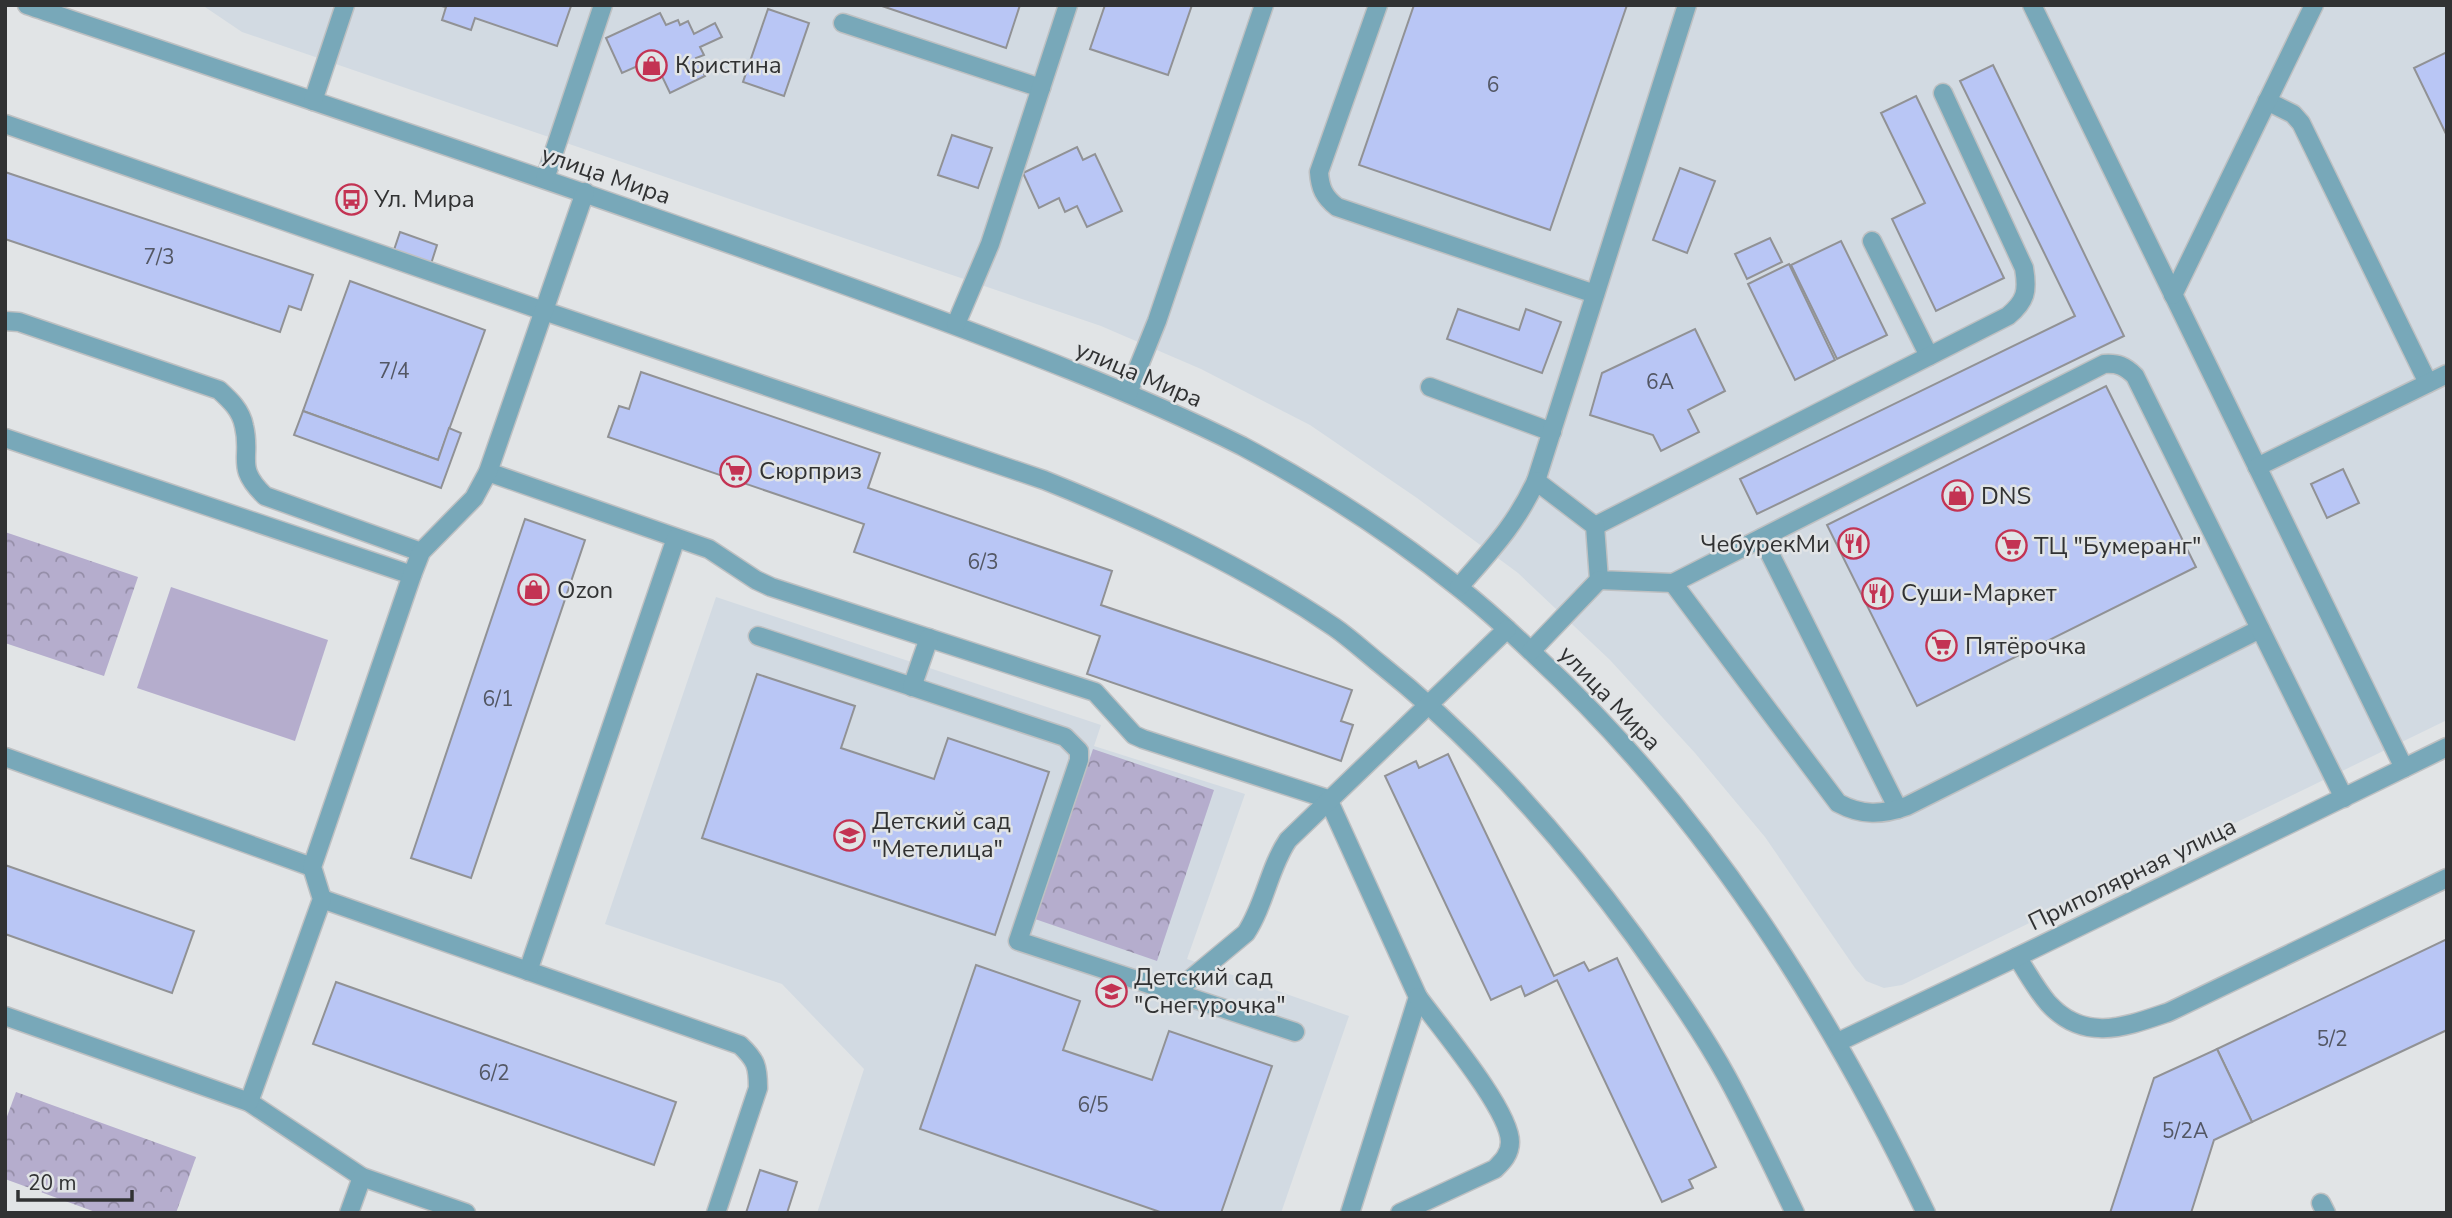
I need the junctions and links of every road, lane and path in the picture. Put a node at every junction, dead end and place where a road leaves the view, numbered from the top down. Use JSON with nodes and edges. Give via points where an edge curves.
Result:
{"nodes":[{"id":1,"x":27,"y":5,"type":"edge"},
{"id":2,"x":345,"y":5,"type":"edge"},
{"id":3,"x":603,"y":5,"type":"edge"},
{"id":4,"x":1068,"y":5,"type":"edge"},
{"id":5,"x":1264,"y":5,"type":"edge"},
{"id":6,"x":1378,"y":5,"type":"edge"},
{"id":7,"x":1687,"y":5,"type":"edge"},
{"id":8,"x":2032,"y":5,"type":"edge"},
{"id":9,"x":2314,"y":5,"type":"edge"},
{"id":10,"x":843,"y":23,"type":"dead end"},
{"id":11,"x":1041,"y":88,"type":"junction"},
{"id":12,"x":1943,"y":93,"type":"dead end"},
{"id":13,"x":313,"y":101,"type":"junction"},
{"id":14,"x":2267,"y":101,"type":"junction"},
{"id":15,"x":5,"y":124,"type":"edge"},
{"id":16,"x":545,"y":179,"type":"junction"},
{"id":17,"x":585,"y":192,"type":"junction"},
{"id":18,"x":1872,"y":241,"type":"dead end"},
{"id":19,"x":1595,"y":294,"type":"junction"},
{"id":20,"x":2173,"y":295,"type":"junction"},
{"id":21,"x":544,"y":311,"type":"junction"},
{"id":22,"x":5,"y":321,"type":"edge"},
{"id":23,"x":956,"y":324,"type":"junction"},
{"id":24,"x":1929,"y":356,"type":"junction"},
{"id":25,"x":2447,"y":374,"type":"edge"},
{"id":26,"x":2428,"y":383,"type":"junction"},
{"id":27,"x":1430,"y":387,"type":"dead end"},
{"id":28,"x":1128,"y":393,"type":"junction"},
{"id":29,"x":1552,"y":432,"type":"junction"},
{"id":30,"x":5,"y":438,"type":"edge"},
{"id":31,"x":2257,"y":467,"type":"junction"},
{"id":32,"x":488,"y":472,"type":"junction"},
{"id":33,"x":1536,"y":481,"type":"junction"},
{"id":34,"x":1595,"y":526,"type":"junction"},
{"id":35,"x":676,"y":538,"type":"junction"},
{"id":36,"x":1762,"y":538,"type":"junction"},
{"id":37,"x":421,"y":552,"type":"junction"},
{"id":38,"x":412,"y":575,"type":"junction"},
{"id":39,"x":1599,"y":580,"type":"junction"},
{"id":40,"x":1672,"y":583,"type":"junction"},
{"id":41,"x":1459,"y":587,"type":"junction"},
{"id":42,"x":1507,"y":629,"type":"junction"},
{"id":43,"x":2260,"y":629,"type":"junction"},
{"id":44,"x":758,"y":636,"type":"dead end"},
{"id":45,"x":929,"y":638,"type":"junction"},
{"id":46,"x":1531,"y":651,"type":"junction"},
{"id":47,"x":912,"y":687,"type":"junction"},
{"id":48,"x":1430,"y":703,"type":"junction"},
{"id":49,"x":2447,"y":747,"type":"edge"},
{"id":50,"x":5,"y":757,"type":"edge"},
{"id":51,"x":2404,"y":768,"type":"junction"},
{"id":52,"x":2344,"y":798,"type":"junction"},
{"id":53,"x":1328,"y":799,"type":"junction"},
{"id":54,"x":1898,"y":809,"type":"junction"},
{"id":55,"x":312,"y":867,"type":"junction"},
{"id":56,"x":2447,"y":878,"type":"edge"},
{"id":57,"x":322,"y":900,"type":"junction"},
{"id":58,"x":2017,"y":957,"type":"junction"},
{"id":59,"x":528,"y":971,"type":"junction"},
{"id":60,"x":1175,"y":992,"type":"junction"},
{"id":61,"x":1418,"y":997,"type":"junction"},
{"id":62,"x":5,"y":1016,"type":"edge"},
{"id":63,"x":1295,"y":1032,"type":"dead end"},
{"id":64,"x":1838,"y":1042,"type":"junction"},
{"id":65,"x":249,"y":1102,"type":"junction"},
{"id":66,"x":362,"y":1177,"type":"junction"},
{"id":67,"x":349,"y":1213,"type":"edge"},
{"id":68,"x":466,"y":1213,"type":"edge"},
{"id":69,"x":716,"y":1213,"type":"edge"},
{"id":70,"x":1350,"y":1213,"type":"edge"},
{"id":71,"x":1400,"y":1213,"type":"edge"},
{"id":72,"x":1795,"y":1213,"type":"edge"},
{"id":73,"x":1926,"y":1213,"type":"edge"}],
"edges":[{"from":1,"to":13,"type":"street","name":"улица Мира"},
{"from":2,"to":13,"type":"street"},
{"from":3,"to":16,"type":"street"},
{"from":4,"to":11,"type":"street"},
{"from":5,"to":28,"type":"street","via":[[1157,321]]},
{"from":6,"to":19,"type":"street","via":[[1319,172],[1327,200]]},
{"from":7,"to":19,"type":"street"},
{"from":8,"to":20,"type":"street"},
{"from":9,"to":14,"type":"street"},
{"from":10,"to":11,"type":"street"},
{"from":11,"to":23,"type":"street","via":[[990,244]]},
{"from":12,"to":24,"type":"street","via":[[2024,268],[2027,286],[2021,306],[2008,316]]},
{"from":13,"to":16,"type":"street","name":"улица Мира"},
{"from":14,"to":20,"type":"street"},
{"from":14,"to":26,"type":"street","via":[[2301,123]]},
{"from":15,"to":21,"type":"street"},
{"from":16,"to":17,"type":"street","name":"улица Мира"},
{"from":17,"to":21,"type":"street"},
{"from":17,"to":23,"type":"street","name":"улица Мира"},
{"from":18,"to":24,"type":"street"},
{"from":19,"to":29,"type":"street"},
{"from":20,"to":31,"type":"street"},
{"from":21,"to":32,"type":"street"},
{"from":21,"to":48,"type":"street","via":[[1044,480],[1116,509],[1227,564],[1335,627]]},
{"from":22,"to":37,"type":"street","via":[[219,390],[235,405],[244,426],[245,465],[251,482],[265,496]]},
{"from":23,"to":28,"type":"street","name":"улица Мира"},
{"from":24,"to":34,"type":"street"},
{"from":25,"to":26,"type":"street"},
{"from":26,"to":31,"type":"street"},
{"from":27,"to":29,"type":"street"},
{"from":28,"to":41,"type":"street","name":"улица Мира","via":[[1241,446],[1322,493]]},
{"from":29,"to":33,"type":"street"},
{"from":30,"to":38,"type":"street"},
{"from":31,"to":51,"type":"street"},
{"from":32,"to":35,"type":"street"},
{"from":32,"to":37,"type":"street","via":[[474,498]]},
{"from":33,"to":34,"type":"street"},
{"from":33,"to":41,"type":"street","via":[[1509,531]]},
{"from":34,"to":39,"type":"street"},
{"from":35,"to":45,"type":"street","via":[[709,549],[771,587]]},
{"from":35,"to":59,"type":"street"},
{"from":36,"to":40,"type":"street"},
{"from":36,"to":43,"type":"street","via":[[2104,364],[2116,363],[2135,376]]},
{"from":36,"to":54,"type":"street"},
{"from":37,"to":38,"type":"street"},
{"from":38,"to":55,"type":"street"},
{"from":39,"to":40,"type":"street"},
{"from":39,"to":46,"type":"street"},
{"from":40,"to":54,"type":"street","via":[[1838,803],[1867,814]]},
{"from":41,"to":42,"type":"street","name":"улица Мира"},
{"from":42,"to":46,"type":"street","name":"улица Мира"},
{"from":42,"to":48,"type":"street"},
{"from":43,"to":52,"type":"street"},
{"from":43,"to":54,"type":"street"},
{"from":44,"to":47,"type":"street"},
{"from":45,"to":47,"type":"street"},
{"from":45,"to":53,"type":"street","via":[[1095,692],[1133,735]]},
{"from":46,"to":64,"type":"street","name":"улица Мира","via":[[1609,729],[1716,856]]},
{"from":47,"to":60,"type":"street","via":[[1074,743],[1079,760],[1018,941]]},
{"from":48,"to":53,"type":"street"},
{"from":48,"to":72,"type":"street","via":[[1550,829],[1670,986],[1726,1075]]},
{"from":49,"to":51,"type":"street","name":"Приполярная улица"},
{"from":50,"to":55,"type":"street"},
{"from":51,"to":52,"type":"street","name":"Приполярная улица"},
{"from":52,"to":58,"type":"street","name":"Приполярная улица"},
{"from":53,"to":60,"type":"street","via":[[1280,852],[1246,933]]},
{"from":53,"to":61,"type":"street"},
{"from":55,"to":57,"type":"street"},
{"from":56,"to":58,"type":"street","via":[[2169,1012],[2129,1025],[2082,1026],[2060,1015]]},
{"from":57,"to":59,"type":"street"},
{"from":57,"to":65,"type":"street"},
{"from":58,"to":64,"type":"street","name":"Приполярная улица"},
{"from":59,"to":69,"type":"street","via":[[740,1045],[754,1058],[758,1088]]},
{"from":60,"to":63,"type":"street"},
{"from":61,"to":70,"type":"street"},
{"from":61,"to":71,"type":"street","via":[[1496,1103],[1509,1130],[1510,1144],[1506,1158],[1495,1169]]},
{"from":62,"to":65,"type":"street"},
{"from":64,"to":73,"type":"street","name":"улица Мира"},
{"from":65,"to":66,"type":"street"},
{"from":66,"to":67,"type":"street"},
{"from":66,"to":68,"type":"street"}]}
